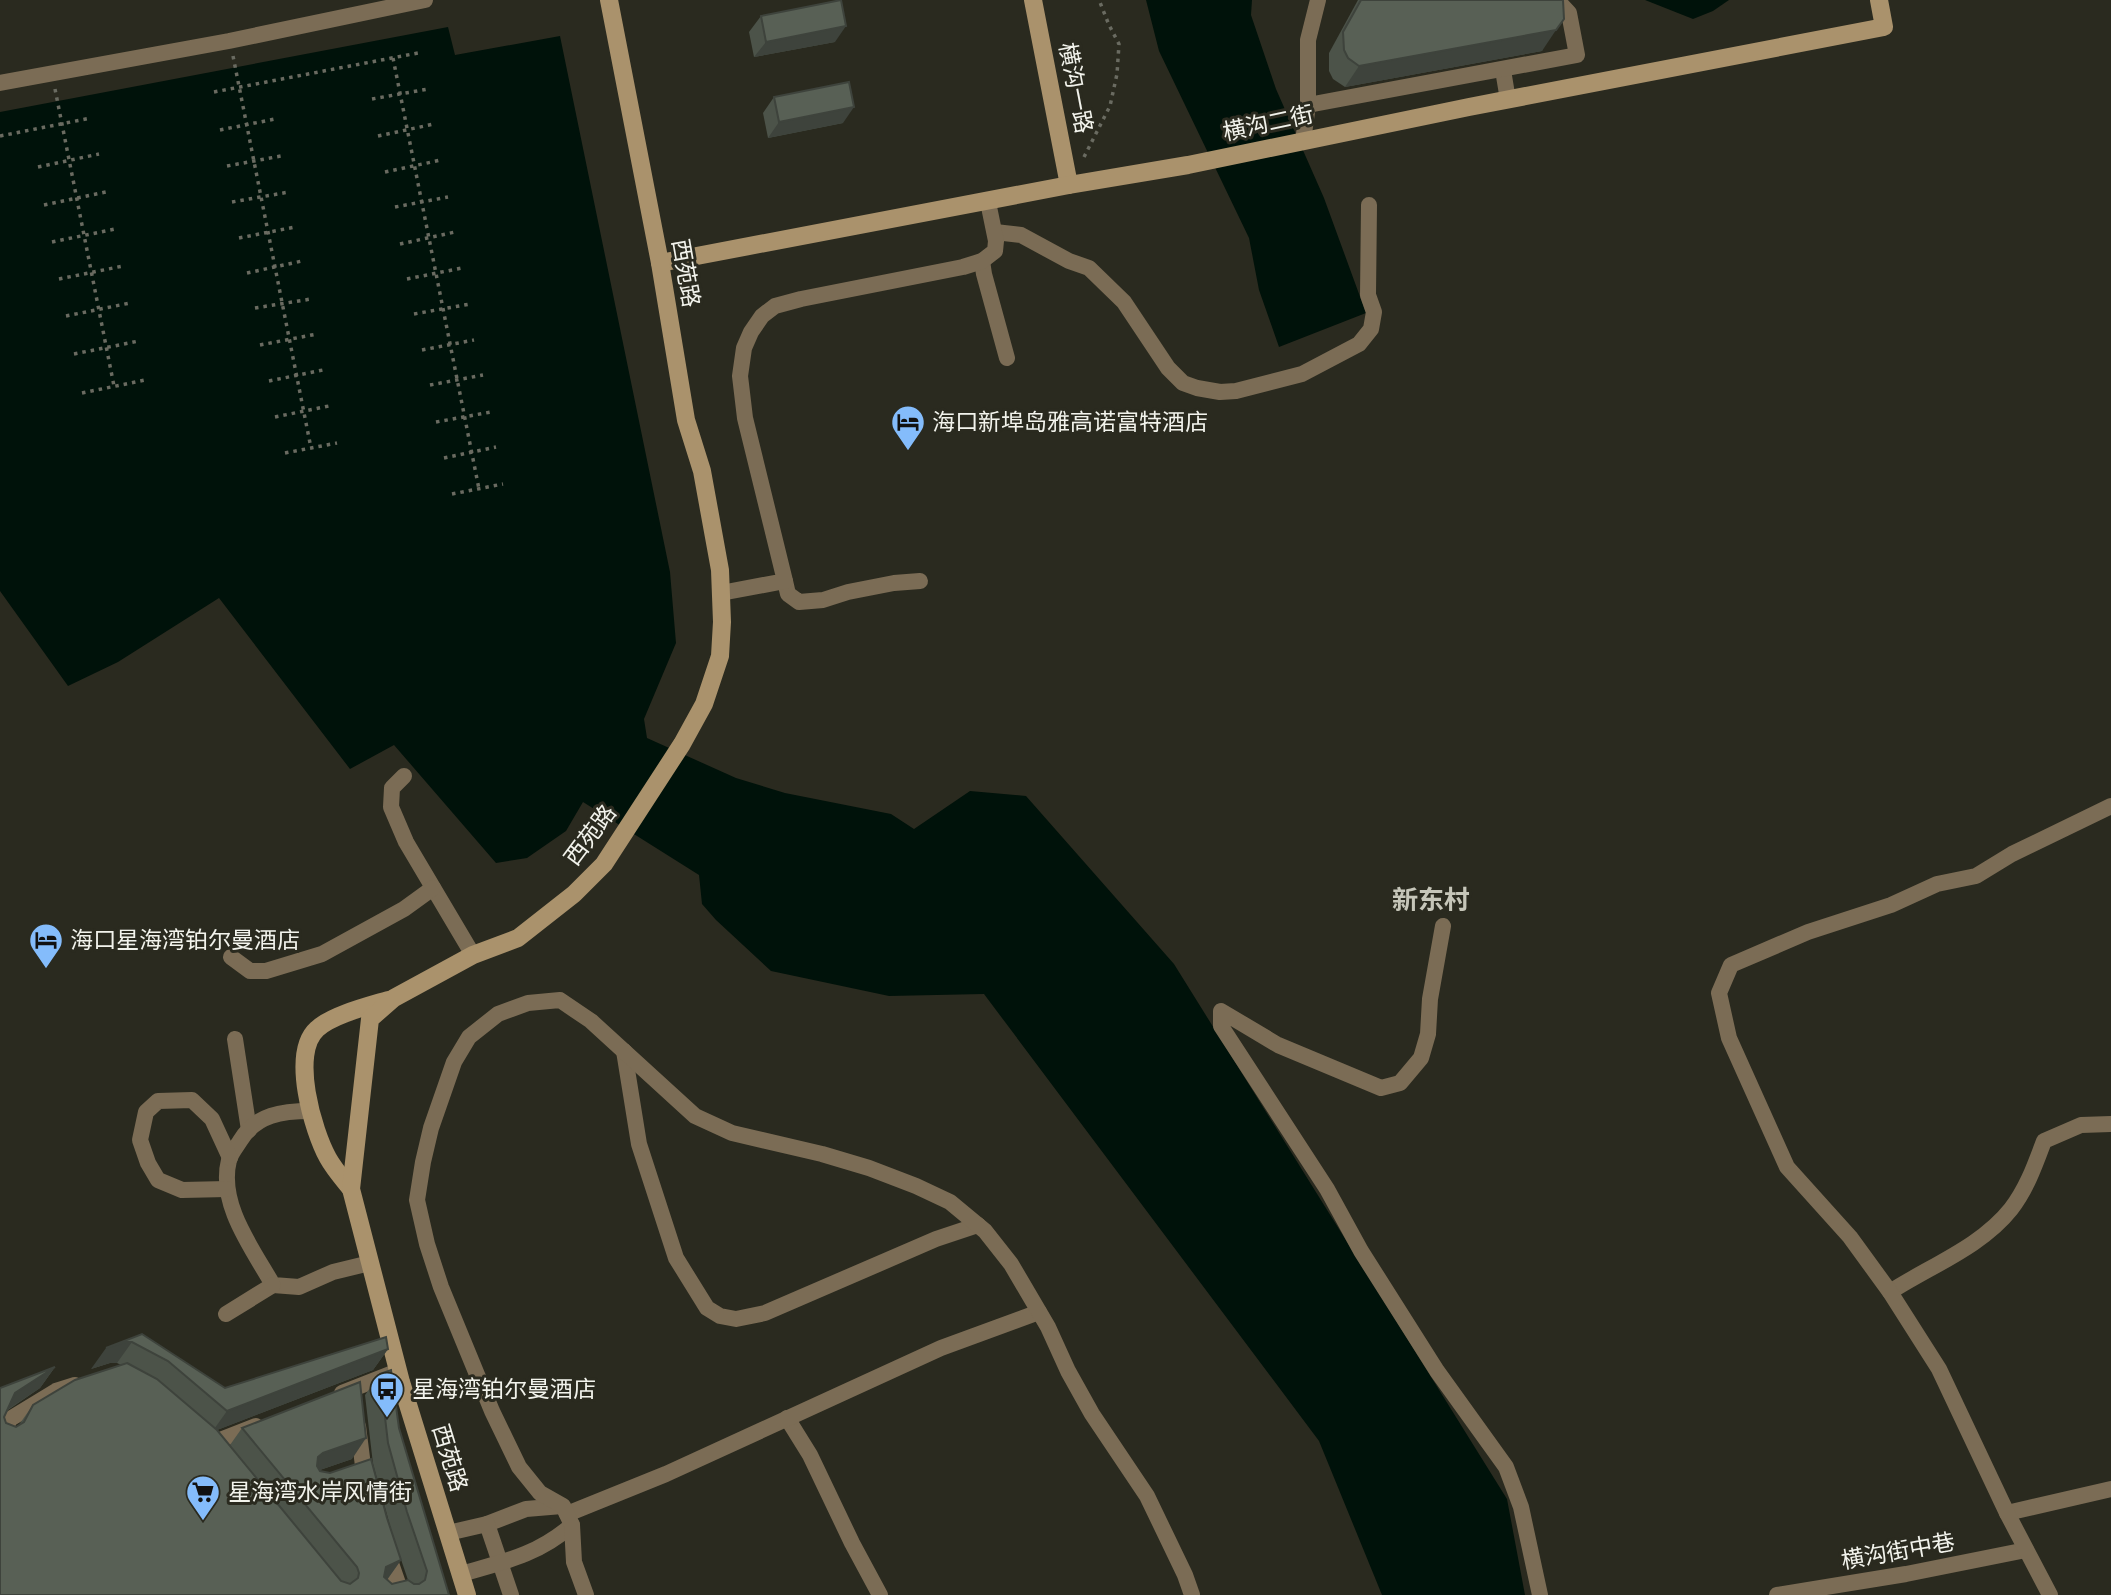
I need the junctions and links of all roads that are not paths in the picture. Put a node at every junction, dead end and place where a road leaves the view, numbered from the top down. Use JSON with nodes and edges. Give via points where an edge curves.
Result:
{"nodes":[{"id":1,"x":425,"y":0,"type":"edge"},
{"id":2,"x":609,"y":0,"type":"edge"},
{"id":3,"x":1033,"y":0,"type":"edge"},
{"id":4,"x":1318,"y":0,"type":"edge"},
{"id":5,"x":1557,"y":0,"type":"edge"},
{"id":6,"x":1879,"y":0,"type":"edge"},
{"id":7,"x":1503,"y":70,"type":"junction"},
{"id":8,"x":0,"y":83,"type":"edge"},
{"id":9,"x":1508,"y":100,"type":"junction"},
{"id":10,"x":1308,"y":105,"type":"junction"},
{"id":11,"x":1303,"y":141,"type":"junction"},
{"id":12,"x":1069,"y":185,"type":"junction"},
{"id":13,"x":988,"y":202,"type":"junction"},
{"id":14,"x":1369,"y":205,"type":"dead end"},
{"id":15,"x":995,"y":232,"type":"junction"},
{"id":16,"x":982,"y":261,"type":"junction"},
{"id":17,"x":660,"y":262,"type":"junction"},
{"id":18,"x":1007,"y":358,"type":"dead end"},
{"id":19,"x":785,"y":581,"type":"junction"},
{"id":20,"x":920,"y":581,"type":"dead end"},
{"id":21,"x":721,"y":593,"type":"junction"},
{"id":22,"x":404,"y":776,"type":"dead end"},
{"id":23,"x":2111,"y":806,"type":"edge"},
{"id":24,"x":433,"y":888,"type":"junction"},
{"id":25,"x":1443,"y":926,"type":"dead end"},
{"id":26,"x":473,"y":955,"type":"junction"},
{"id":27,"x":230,"y":957,"type":"dead end"},
{"id":28,"x":394,"y":998,"type":"junction"},
{"id":29,"x":235,"y":1039,"type":"dead end"},
{"id":30,"x":624,"y":1051,"type":"junction"},
{"id":31,"x":311,"y":1111,"type":"junction"},
{"id":32,"x":2111,"y":1124,"type":"edge"},
{"id":33,"x":249,"y":1129,"type":"junction"},
{"id":34,"x":230,"y":1158,"type":"junction"},
{"id":35,"x":227,"y":1189,"type":"junction"},
{"id":36,"x":351,"y":1189,"type":"junction"},
{"id":37,"x":978,"y":1225,"type":"junction"},
{"id":38,"x":370,"y":1262,"type":"junction"},
{"id":39,"x":272,"y":1285,"type":"junction"},
{"id":40,"x":1890,"y":1292,"type":"junction"},
{"id":41,"x":1039,"y":1312,"type":"junction"},
{"id":42,"x":226,"y":1314,"type":"dead end"},
{"id":43,"x":399,"y":1371,"type":"junction"},
{"id":44,"x":90,"y":1380,"type":"edge"},
{"id":45,"x":328,"y":1399,"type":"edge"},
{"id":46,"x":355,"y":1402,"type":"junction"},
{"id":47,"x":787,"y":1418,"type":"junction"},
{"id":48,"x":275,"y":1419,"type":"edge"},
{"id":49,"x":190,"y":1426,"type":"edge"},
{"id":50,"x":0,"y":1438,"type":"edge"},
{"id":51,"x":2111,"y":1489,"type":"edge"},
{"id":52,"x":373,"y":1501,"type":"edge"},
{"id":53,"x":2007,"y":1513,"type":"junction"},
{"id":54,"x":567,"y":1515,"type":"junction"},
{"id":55,"x":487,"y":1524,"type":"junction"},
{"id":56,"x":448,"y":1533,"type":"junction"},
{"id":57,"x":382,"y":1536,"type":"edge"},
{"id":58,"x":2026,"y":1550,"type":"junction"},
{"id":59,"x":501,"y":1563,"type":"junction"},
{"id":60,"x":461,"y":1574,"type":"junction"},
{"id":61,"x":397,"y":1591,"type":"edge"},
{"id":62,"x":467,"y":1595,"type":"edge"},
{"id":63,"x":511,"y":1595,"type":"edge"},
{"id":64,"x":586,"y":1595,"type":"edge"},
{"id":65,"x":880,"y":1595,"type":"edge"},
{"id":66,"x":1192,"y":1595,"type":"edge"},
{"id":67,"x":1540,"y":1595,"type":"edge"},
{"id":68,"x":1777,"y":1595,"type":"edge"},
{"id":69,"x":2050,"y":1595,"type":"edge"}],
"edges":[{"from":1,"to":8,"type":"street"},
{"from":2,"to":17,"type":"main road","name":"西苑路"},
{"from":3,"to":12,"type":"main road","name":"横沟一路"},
{"from":4,"to":10,"type":"street","via":[[1308,40]]},
{"from":5,"to":7,"type":"street","via":[[1569,13],[1577,55]]},
{"from":6,"to":9,"type":"main road","name":"横沟二街","via":[[1885,27]]},
{"from":7,"to":9,"type":"street"},
{"from":7,"to":10,"type":"street"},
{"from":9,"to":11,"type":"main road","name":"横沟二街"},
{"from":10,"to":11,"type":"street"},
{"from":11,"to":12,"type":"main road","name":"横沟二街"},
{"from":12,"to":13,"type":"main road","name":"横沟二街"},
{"from":13,"to":15,"type":"street"},
{"from":13,"to":17,"type":"main road","name":"横沟二街"},
{"from":14,"to":15,"type":"street","via":[[1371,329],[1359,344],[1302,374],[1220,393],[1183,383],[1124,302],[1089,268],[1021,234]]},
{"from":15,"to":16,"type":"street","via":[[995,251]]},
{"from":16,"to":18,"type":"street"},
{"from":16,"to":19,"type":"street","via":[[775,306],[751,332],[740,376],[745,418]]},
{"from":17,"to":21,"type":"main road","name":"西苑路"},
{"from":19,"to":20,"type":"street","via":[[788,594],[799,602]]},
{"from":19,"to":21,"type":"street"},
{"from":21,"to":26,"type":"main road","name":"西苑路","via":[[720,656],[704,704],[604,864],[518,938]]},
{"from":22,"to":24,"type":"street","via":[[393,788],[391,807]]},
{"from":23,"to":40,"type":"street","via":[[1976,876],[1937,884],[1731,965],[1719,993],[1729,1038],[1787,1167],[1850,1237]]},
{"from":24,"to":26,"type":"street"},
{"from":24,"to":27,"type":"street","via":[[321,954],[265,971],[250,971]]},
{"from":25,"to":67,"type":"street","via":[[1428,1034],[1421,1058],[1400,1083],[1381,1088],[1278,1045],[1221,1011],[1221,1026],[1437,1371],[1506,1467],[1521,1507]]},
{"from":26,"to":28,"type":"main road","name":"西苑路"},
{"from":28,"to":31,"type":"main road","via":[[344,1014],[316,1029],[305,1049],[304,1080]]},
{"from":28,"to":36,"type":"main road","name":"西苑路","via":[[370,1019]]},
{"from":29,"to":33,"type":"street"},
{"from":30,"to":37,"type":"street","via":[[695,1116],[732,1133],[869,1168],[950,1202]]},
{"from":30,"to":37,"type":"street","via":[[639,1144],[676,1258],[707,1308],[720,1316],[736,1320],[765,1313]]},
{"from":30,"to":54,"type":"street","via":[[560,1000],[528,1003],[498,1014],[470,1037],[454,1062],[431,1128],[417,1200],[441,1287],[492,1411],[519,1466],[540,1493]]},
{"from":31,"to":33,"type":"street","via":[[278,1113]]},
{"from":31,"to":36,"type":"main road","via":[[328,1157]]},
{"from":32,"to":40,"type":"street","via":[[2081,1125],[2044,1141],[2030,1178],[1989,1231]]},
{"from":33,"to":34,"type":"street"},
{"from":34,"to":35,"type":"street"},
{"from":34,"to":35,"type":"street","via":[[212,1119],[192,1100],[158,1101],[146,1112],[140,1140],[158,1180],[182,1190]]},
{"from":35,"to":39,"type":"street","via":[[237,1221]]},
{"from":36,"to":38,"type":"main road","name":"西苑路"},
{"from":37,"to":41,"type":"street","via":[[1011,1264]]},
{"from":38,"to":39,"type":"street","via":[[299,1287]]},
{"from":38,"to":43,"type":"main road","name":"西苑路"},
{"from":39,"to":42,"type":"street"},
{"from":40,"to":53,"type":"street","via":[[1939,1369]]},
{"from":41,"to":47,"type":"street","via":[[941,1348]]},
{"from":41,"to":66,"type":"street","via":[[1092,1414],[1147,1496]]},
{"from":43,"to":46,"type":"street"},
{"from":43,"to":56,"type":"main road","name":"西苑路"},
{"from":44,"to":50,"type":"street","via":[[55,1391],[10,1419]]},
{"from":45,"to":46,"type":"street"},
{"from":46,"to":52,"type":"street","via":[[357,1468]]},
{"from":47,"to":54,"type":"street"},
{"from":47,"to":65,"type":"street"},
{"from":48,"to":49,"type":"street","via":[[215,1449]]},
{"from":51,"to":53,"type":"street"},
{"from":53,"to":58,"type":"street"},
{"from":54,"to":55,"type":"street","via":[[526,1509]]},
{"from":54,"to":59,"type":"street","via":[[545,1546]]},
{"from":54,"to":64,"type":"street","via":[[574,1562]]},
{"from":55,"to":56,"type":"street"},
{"from":55,"to":59,"type":"street"},
{"from":56,"to":60,"type":"main road","name":"西苑路"},
{"from":57,"to":61,"type":"street"},
{"from":58,"to":68,"type":"street","name":"横沟街中巷"},
{"from":58,"to":69,"type":"street"},
{"from":59,"to":60,"type":"street"},
{"from":59,"to":63,"type":"street"},
{"from":60,"to":62,"type":"main road","name":"西苑路"}]}
